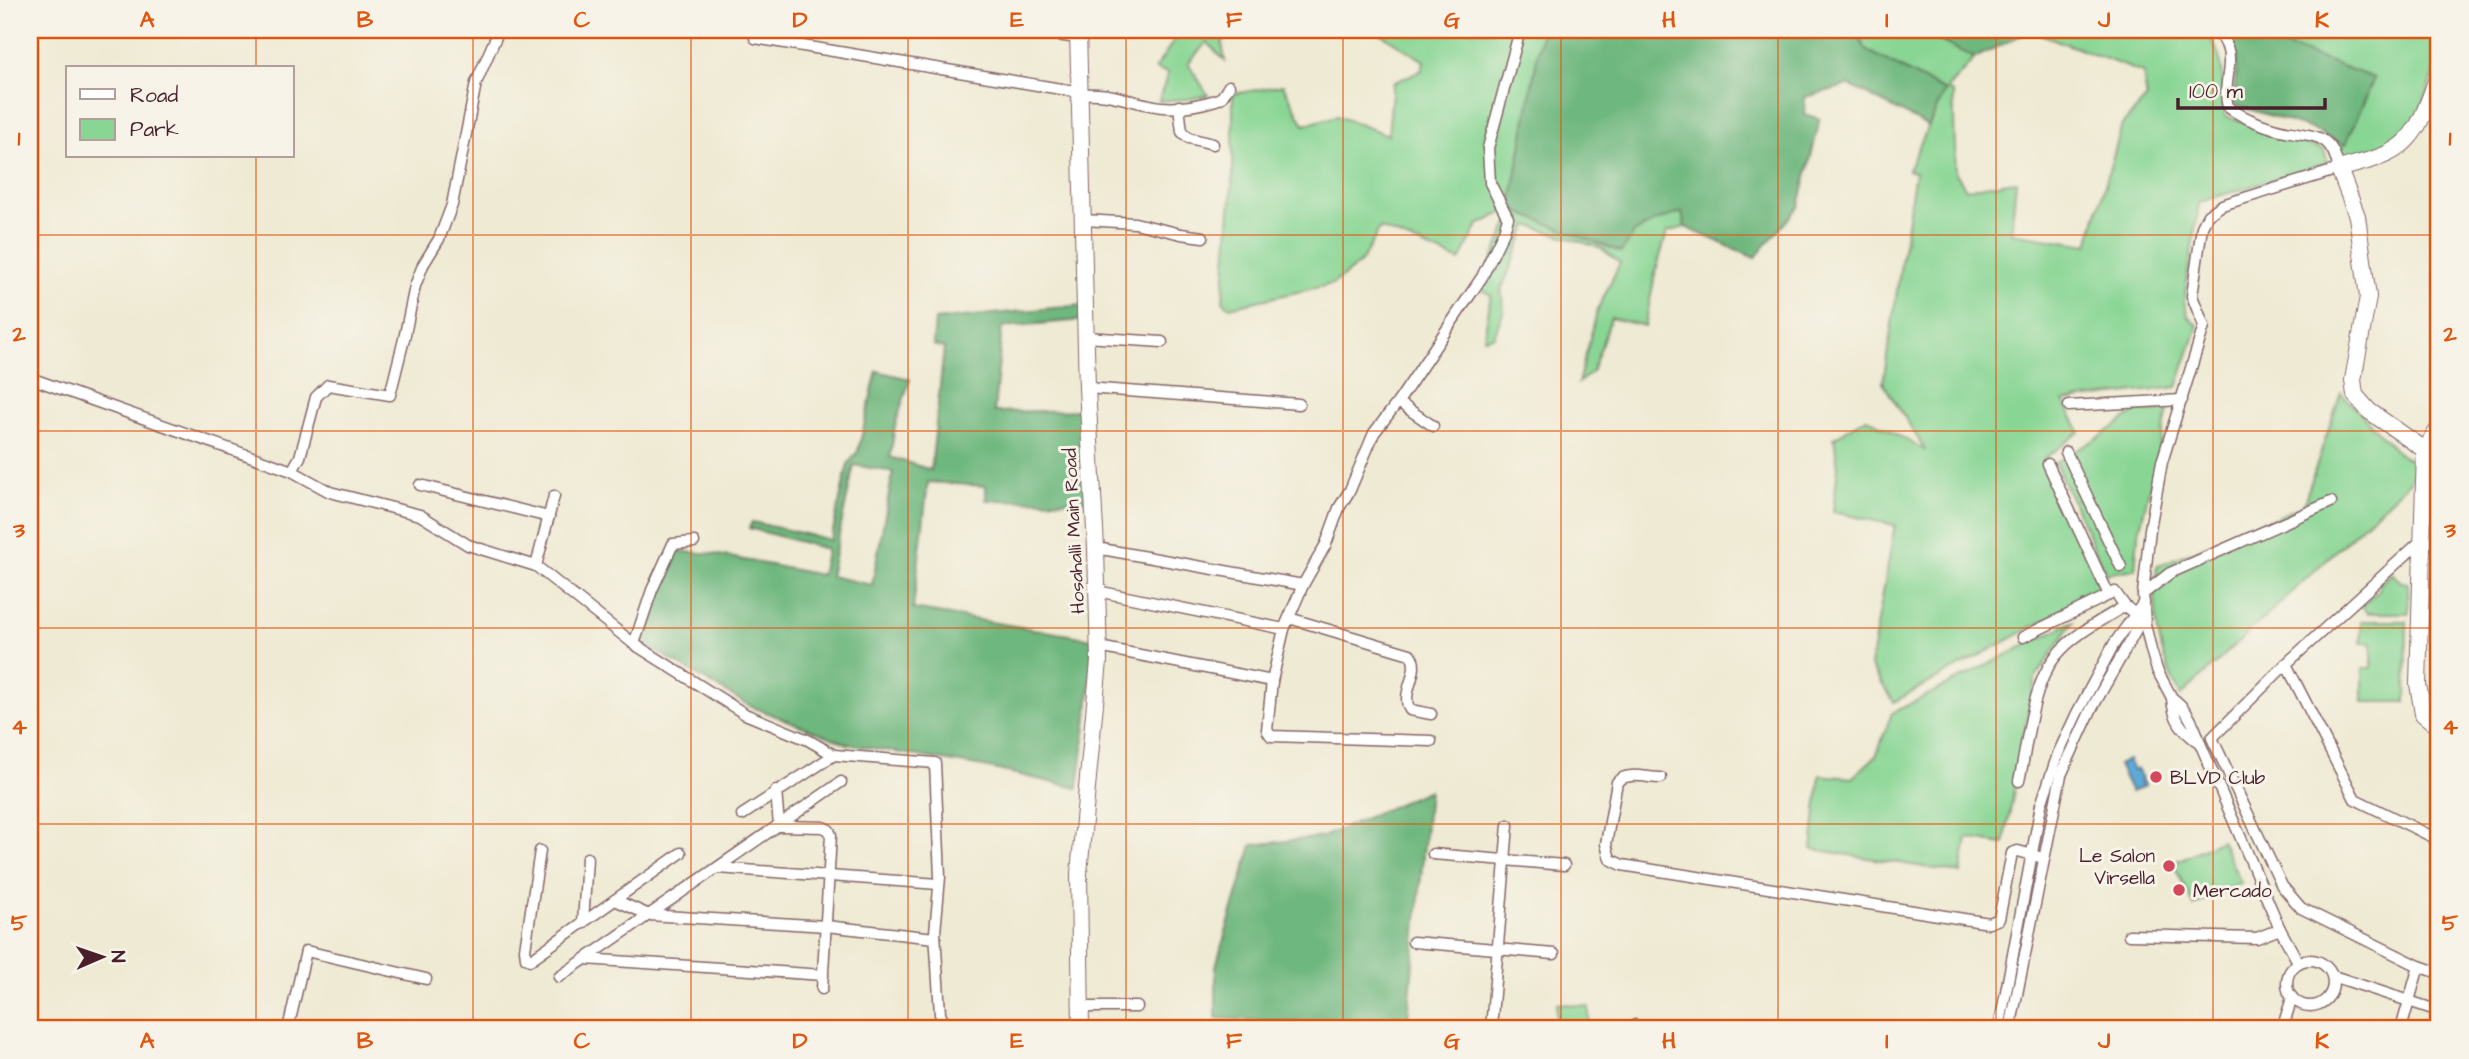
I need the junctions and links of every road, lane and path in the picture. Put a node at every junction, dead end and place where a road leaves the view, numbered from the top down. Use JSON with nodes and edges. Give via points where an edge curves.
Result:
{"nodes":[{"id":1,"x":499,"y":30,"type":"edge"},
{"id":2,"x":1025,"y":30,"type":"edge"},
{"id":3,"x":1520,"y":30,"type":"edge"},
{"id":4,"x":2214,"y":30,"type":"edge"},
{"id":5,"x":1077,"y":34,"type":"edge"},
{"id":6,"x":755,"y":38,"type":"dead end"},
{"id":7,"x":2439,"y":73,"type":"edge"},
{"id":8,"x":1229,"y":86,"type":"dead end"},
{"id":9,"x":1079,"y":93,"type":"junction"},
{"id":10,"x":1179,"y":106,"type":"junction"},
{"id":11,"x":1213,"y":145,"type":"dead end"},
{"id":12,"x":2339,"y":169,"type":"junction"},
{"id":13,"x":1084,"y":220,"type":"junction"},
{"id":14,"x":1203,"y":237,"type":"dead end"},
{"id":15,"x":1086,"y":337,"type":"junction"},
{"id":16,"x":1162,"y":342,"type":"dead end"},
{"id":17,"x":30,"y":378,"type":"edge"},
{"id":18,"x":1087,"y":388,"type":"junction"},
{"id":19,"x":2182,"y":400,"type":"junction"},
{"id":20,"x":1398,"y":402,"type":"junction"},
{"id":21,"x":1299,"y":404,"type":"dead end"},
{"id":22,"x":2069,"y":406,"type":"dead end"},
{"id":23,"x":1433,"y":426,"type":"dead end"},
{"id":24,"x":2439,"y":428,"type":"edge"},
{"id":25,"x":2425,"y":450,"type":"junction"},
{"id":26,"x":2066,"y":452,"type":"dead end"},
{"id":27,"x":2048,"y":464,"type":"dead end"},
{"id":28,"x":292,"y":471,"type":"junction"},
{"id":29,"x":420,"y":485,"type":"dead end"},
{"id":30,"x":554,"y":496,"type":"dead end"},
{"id":31,"x":2331,"y":502,"type":"dead end"},
{"id":32,"x":549,"y":517,"type":"junction"},
{"id":33,"x":2422,"y":540,"type":"junction"},
{"id":34,"x":694,"y":542,"type":"dead end"},
{"id":35,"x":1096,"y":548,"type":"junction"},
{"id":36,"x":536,"y":566,"type":"junction"},
{"id":37,"x":2121,"y":567,"type":"dead end"},
{"id":38,"x":1303,"y":585,"type":"junction"},
{"id":39,"x":1097,"y":591,"type":"junction"},
{"id":40,"x":2109,"y":595,"type":"junction"},
{"id":41,"x":2142,"y":605,"type":"junction"},
{"id":42,"x":2125,"y":606,"type":"junction"},
{"id":43,"x":1289,"y":618,"type":"junction"},
{"id":44,"x":1284,"y":629,"type":"junction"},
{"id":45,"x":2023,"y":638,"type":"dead end"},
{"id":46,"x":634,"y":644,"type":"junction"},
{"id":47,"x":1099,"y":647,"type":"junction"},
{"id":48,"x":2286,"y":664,"type":"junction"},
{"id":49,"x":1272,"y":681,"type":"junction"},
{"id":50,"x":1431,"y":714,"type":"dead end"},
{"id":51,"x":2439,"y":727,"type":"edge"},
{"id":52,"x":1431,"y":741,"type":"dead end"},
{"id":53,"x":834,"y":755,"type":"junction"},
{"id":54,"x":1661,"y":778,"type":"dead end"},
{"id":55,"x":2020,"y":781,"type":"dead end"},
{"id":56,"x":841,"y":782,"type":"dead end"},
{"id":57,"x":776,"y":791,"type":"junction"},
{"id":58,"x":742,"y":815,"type":"dead end"},
{"id":59,"x":1508,"y":825,"type":"dead end"},
{"id":60,"x":779,"y":826,"type":"junction"},
{"id":61,"x":2439,"y":840,"type":"edge"},
{"id":62,"x":540,"y":851,"type":"dead end"},
{"id":63,"x":681,"y":853,"type":"dead end"},
{"id":64,"x":1433,"y":854,"type":"dead end"},
{"id":65,"x":2038,"y":857,"type":"junction"},
{"id":66,"x":587,"y":858,"type":"dead end"},
{"id":67,"x":1506,"y":860,"type":"junction"},
{"id":68,"x":1563,"y":865,"type":"dead end"},
{"id":69,"x":718,"y":868,"type":"junction"},
{"id":70,"x":829,"y":877,"type":"junction"},
{"id":71,"x":939,"y":884,"type":"junction"},
{"id":72,"x":615,"y":900,"type":"junction"},
{"id":73,"x":649,"y":915,"type":"junction"},
{"id":74,"x":583,"y":923,"type":"junction"},
{"id":75,"x":826,"y":926,"type":"junction"},
{"id":76,"x":2280,"y":929,"type":"junction"},
{"id":77,"x":2129,"y":935,"type":"dead end"},
{"id":78,"x":935,"y":938,"type":"junction"},
{"id":79,"x":1413,"y":942,"type":"dead end"},
{"id":80,"x":1498,"y":949,"type":"junction"},
{"id":81,"x":1554,"y":954,"type":"dead end"},
{"id":82,"x":586,"y":959,"type":"junction"},
{"id":83,"x":2298,"y":962,"type":"junction"},
{"id":84,"x":2418,"y":966,"type":"junction"},
{"id":85,"x":2439,"y":973,"type":"edge"},
{"id":86,"x":823,"y":975,"type":"junction"},
{"id":87,"x":2333,"y":976,"type":"junction"},
{"id":88,"x":559,"y":977,"type":"dead end"},
{"id":89,"x":426,"y":979,"type":"dead end"},
{"id":90,"x":822,"y":989,"type":"dead end"},
{"id":91,"x":2292,"y":998,"type":"junction"},
{"id":92,"x":2407,"y":1002,"type":"junction"},
{"id":93,"x":1081,"y":1007,"type":"junction"},
{"id":94,"x":1137,"y":1007,"type":"dead end"},
{"id":95,"x":2439,"y":1011,"type":"edge"},
{"id":96,"x":288,"y":1029,"type":"edge"},
{"id":97,"x":947,"y":1029,"type":"edge"},
{"id":98,"x":1081,"y":1029,"type":"edge"},
{"id":99,"x":1491,"y":1029,"type":"edge"},
{"id":100,"x":1999,"y":1029,"type":"edge"},
{"id":101,"x":2010,"y":1029,"type":"edge"},
{"id":102,"x":2282,"y":1029,"type":"edge"},
{"id":103,"x":2401,"y":1029,"type":"edge"}],
"edges":[{"from":1,"to":28,"type":"street","via":[[477,83],[452,205],[415,286],[390,395],[328,385],[316,397]]},
{"from":2,"to":5,"type":"street"},
{"from":3,"to":20,"type":"street","via":[[1488,148],[1490,183],[1508,218],[1504,231],[1482,277]]},
{"from":4,"to":12,"type":"street","via":[[2225,43],[2231,63],[2228,107],[2287,132],[2323,140],[2331,147]]},
{"from":5,"to":9,"type":"street","name":"Hosahalli Main Road"},
{"from":6,"to":9,"type":"street"},
{"from":7,"to":12,"type":"street","via":[[2409,138],[2388,154]]},
{"from":8,"to":10,"type":"street","via":[[1216,100]]},
{"from":9,"to":10,"type":"street"},
{"from":9,"to":13,"type":"street","name":"Hosahalli Main Road"},
{"from":10,"to":11,"type":"street","via":[[1182,132]]},
{"from":12,"to":19,"type":"street","via":[[2222,205],[2208,215],[2202,227],[2192,296],[2204,326]]},
{"from":12,"to":25,"type":"street","via":[[2357,216],[2368,297],[2353,380],[2355,395],[2369,411]]},
{"from":13,"to":14,"type":"street","via":[[1135,223]]},
{"from":13,"to":15,"type":"street","name":"Hosahalli Main Road"},
{"from":15,"to":16,"type":"street"},
{"from":15,"to":18,"type":"street","name":"Hosahalli Main Road"},
{"from":17,"to":28,"type":"street"},
{"from":18,"to":21,"type":"street"},
{"from":18,"to":35,"type":"street","name":"Hosahalli Main Road"},
{"from":19,"to":22,"type":"street"},
{"from":19,"to":41,"type":"street","via":[[2162,462]]},
{"from":20,"to":23,"type":"street"},
{"from":20,"to":38,"type":"street","via":[[1374,433]]},
{"from":24,"to":25,"type":"street"},
{"from":25,"to":33,"type":"street"},
{"from":26,"to":37,"type":"street"},
{"from":27,"to":40,"type":"street"},
{"from":28,"to":36,"type":"street","via":[[330,492],[420,515],[468,545]]},
{"from":29,"to":32,"type":"street"},
{"from":30,"to":32,"type":"street"},
{"from":31,"to":41,"type":"street","via":[[2170,573]]},
{"from":32,"to":36,"type":"street"},
{"from":33,"to":48,"type":"street"},
{"from":33,"to":51,"type":"street","via":[[2418,684],[2423,713]]},
{"from":34,"to":46,"type":"street","via":[[673,544]]},
{"from":35,"to":38,"type":"street"},
{"from":35,"to":39,"type":"street","name":"Hosahalli Main Road"},
{"from":36,"to":46,"type":"street"},
{"from":38,"to":43,"type":"street"},
{"from":39,"to":44,"type":"street"},
{"from":39,"to":47,"type":"street","name":"Hosahalli Main Road"},
{"from":40,"to":42,"type":"street","via":[[2115,592]]},
{"from":40,"to":45,"type":"street"},
{"from":41,"to":42,"type":"street"},
{"from":41,"to":65,"type":"street","via":[[2134,634],[2061,775]]},
{"from":41,"to":76,"type":"street","via":[[2151,650],[2173,709],[2185,734],[2200,743]]},
{"from":42,"to":55,"type":"street","via":[[2056,655],[2042,677]]},
{"from":43,"to":44,"type":"street"},
{"from":43,"to":50,"type":"street","via":[[1410,654],[1414,664],[1407,704],[1410,710]]},
{"from":44,"to":49,"type":"street"},
{"from":46,"to":53,"type":"street","via":[[745,714]]},
{"from":47,"to":49,"type":"street"},
{"from":47,"to":93,"type":"street","name":"Hosahalli Main Road","via":[[1079,873]]},
{"from":48,"to":61,"type":"street","via":[[2355,799]]},
{"from":48,"to":84,"type":"street","via":[[2212,738],[2283,886],[2301,908]]},
{"from":49,"to":52,"type":"street","via":[[1270,736]]},
{"from":53,"to":57,"type":"street"},
{"from":53,"to":71,"type":"street","via":[[935,763]]},
{"from":54,"to":65,"type":"street","via":[[1628,776],[1617,782],[1606,844],[1615,862],[1989,923],[1999,919],[2012,853]]},
{"from":56,"to":60,"type":"street"},
{"from":57,"to":58,"type":"street"},
{"from":57,"to":60,"type":"street"},
{"from":59,"to":67,"type":"street"},
{"from":60,"to":69,"type":"street"},
{"from":60,"to":70,"type":"street","via":[[829,830]]},
{"from":62,"to":74,"type":"street","via":[[526,958],[530,961]]},
{"from":63,"to":72,"type":"street"},
{"from":64,"to":67,"type":"street"},
{"from":65,"to":100,"type":"street"},
{"from":65,"to":101,"type":"street"},
{"from":66,"to":74,"type":"street"},
{"from":67,"to":68,"type":"street"},
{"from":67,"to":80,"type":"street"},
{"from":69,"to":70,"type":"street"},
{"from":69,"to":73,"type":"street"},
{"from":70,"to":71,"type":"street"},
{"from":70,"to":75,"type":"street"},
{"from":71,"to":78,"type":"street"},
{"from":72,"to":73,"type":"street"},
{"from":72,"to":74,"type":"street"},
{"from":73,"to":75,"type":"street"},
{"from":73,"to":82,"type":"street"},
{"from":75,"to":78,"type":"street"},
{"from":75,"to":86,"type":"street"},
{"from":76,"to":77,"type":"street","via":[[2257,938]]},
{"from":76,"to":83,"type":"street"},
{"from":78,"to":97,"type":"street","via":[[940,1014]]},
{"from":79,"to":80,"type":"street"},
{"from":80,"to":81,"type":"street"},
{"from":80,"to":99,"type":"street"},
{"from":82,"to":86,"type":"street"},
{"from":82,"to":88,"type":"street"},
{"from":83,"to":87,"type":"street","via":[[2319,961]]},
{"from":83,"to":91,"type":"street","via":[[2287,979]]},
{"from":84,"to":85,"type":"street"},
{"from":84,"to":92,"type":"street"},
{"from":86,"to":90,"type":"street"},
{"from":87,"to":91,"type":"street","via":[[2333,987],[2321,1003],[2301,1005]]},
{"from":87,"to":92,"type":"street"},
{"from":89,"to":96,"type":"street","via":[[306,951]]},
{"from":91,"to":102,"type":"street"},
{"from":92,"to":95,"type":"street"},
{"from":92,"to":103,"type":"street"},
{"from":93,"to":94,"type":"street"},
{"from":93,"to":98,"type":"street","name":"Hosahalli Main Road"}]}
